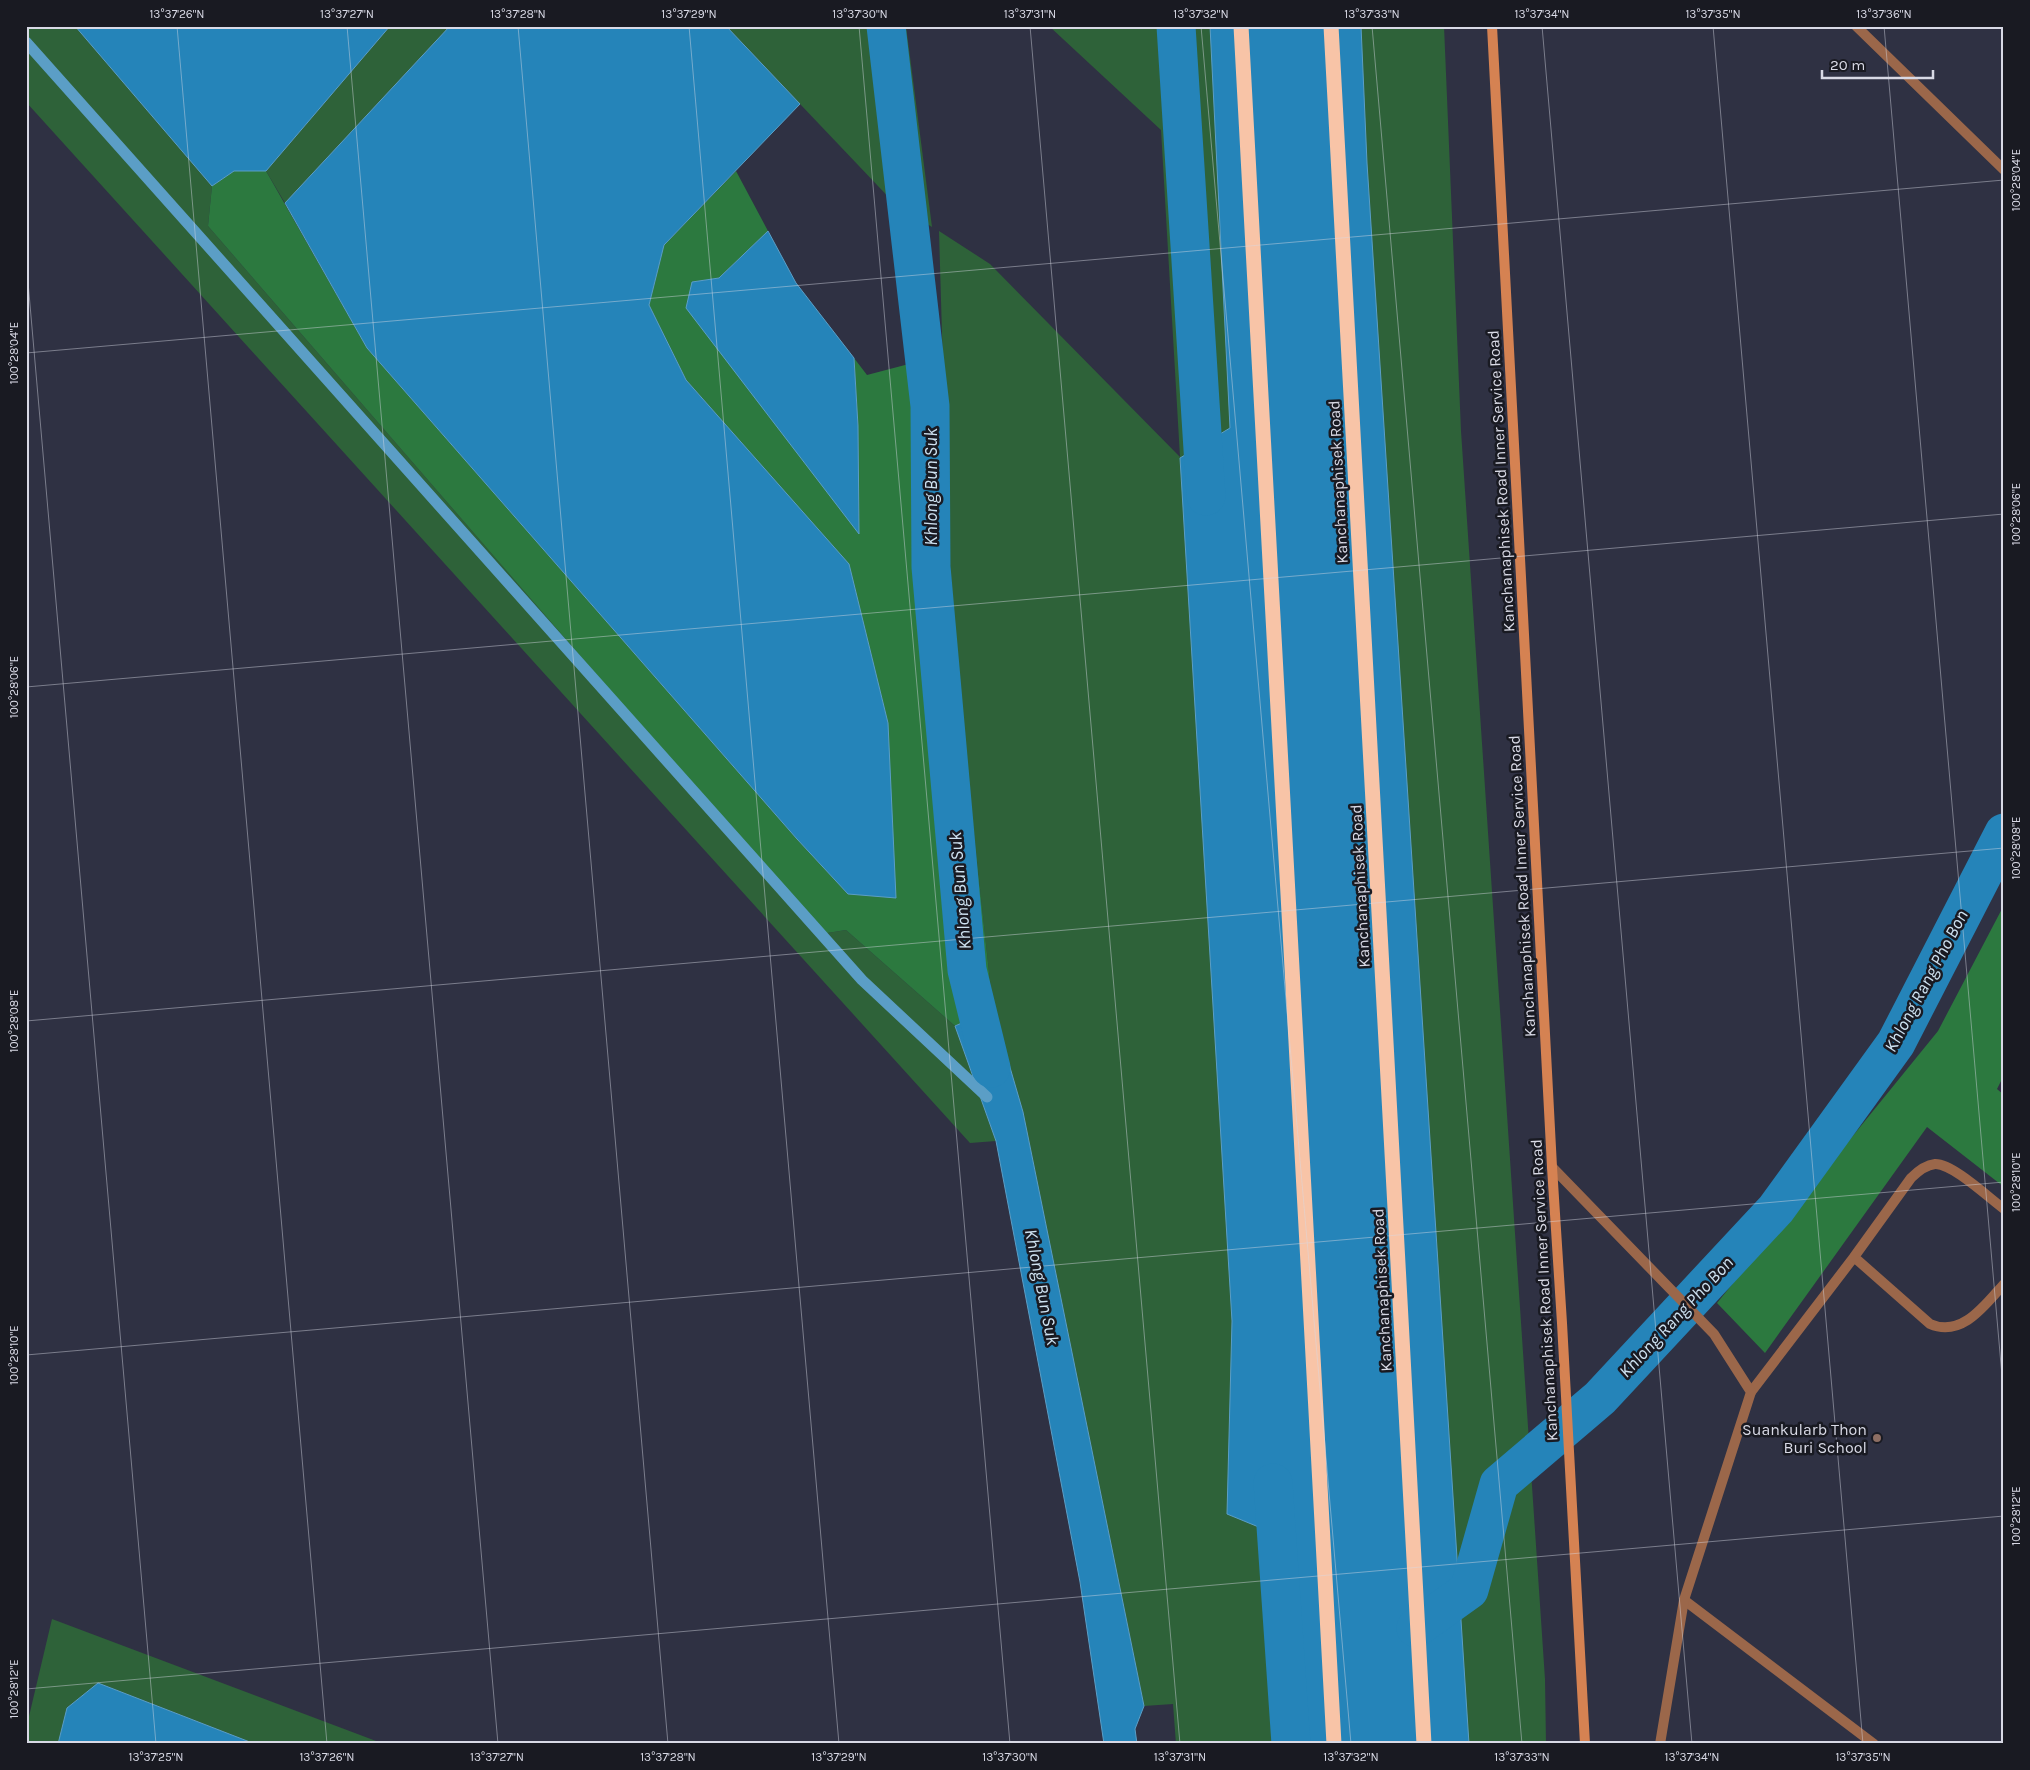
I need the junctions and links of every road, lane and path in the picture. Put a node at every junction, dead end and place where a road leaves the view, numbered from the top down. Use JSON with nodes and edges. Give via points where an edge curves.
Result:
{"nodes":[{"id":1,"x":1241,"y":26,"type":"edge"},
{"id":2,"x":1331,"y":26,"type":"edge"},
{"id":3,"x":1492,"y":26,"type":"edge"},
{"id":4,"x":1856,"y":26,"type":"edge"},
{"id":5,"x":2004,"y":170,"type":"edge"},
{"id":6,"x":1552,"y":1166,"type":"junction"},
{"id":7,"x":2004,"y":1209,"type":"edge"},
{"id":8,"x":1854,"y":1257,"type":"junction"},
{"id":9,"x":2004,"y":1284,"type":"edge"},
{"id":10,"x":1751,"y":1392,"type":"junction"},
{"id":11,"x":1684,"y":1600,"type":"junction"},
{"id":12,"x":1334,"y":1744,"type":"edge"},
{"id":13,"x":1424,"y":1744,"type":"edge"},
{"id":14,"x":1585,"y":1744,"type":"edge"},
{"id":15,"x":1660,"y":1744,"type":"edge"},
{"id":16,"x":1874,"y":1744,"type":"edge"}],
"edges":[{"from":1,"to":12,"type":"highway"},
{"from":2,"to":13,"type":"highway","name":"Kanchanaphisek Road"},
{"from":3,"to":6,"type":"main road","name":"Kanchanaphisek Road Inner Service Road"},
{"from":4,"to":5,"type":"street"},
{"from":6,"to":10,"type":"street","via":[[1714,1334]]},
{"from":6,"to":14,"type":"main road","name":"Kanchanaphisek Road Inner Service Road"},
{"from":7,"to":8,"type":"street","via":[[1949,1167],[1935,1164],[1911,1178]]},
{"from":8,"to":9,"type":"street","via":[[1930,1324],[1939,1328],[1960,1326],[1982,1309]]},
{"from":8,"to":10,"type":"street"},
{"from":10,"to":11,"type":"street"},
{"from":11,"to":15,"type":"street"},
{"from":11,"to":16,"type":"street"}]}
